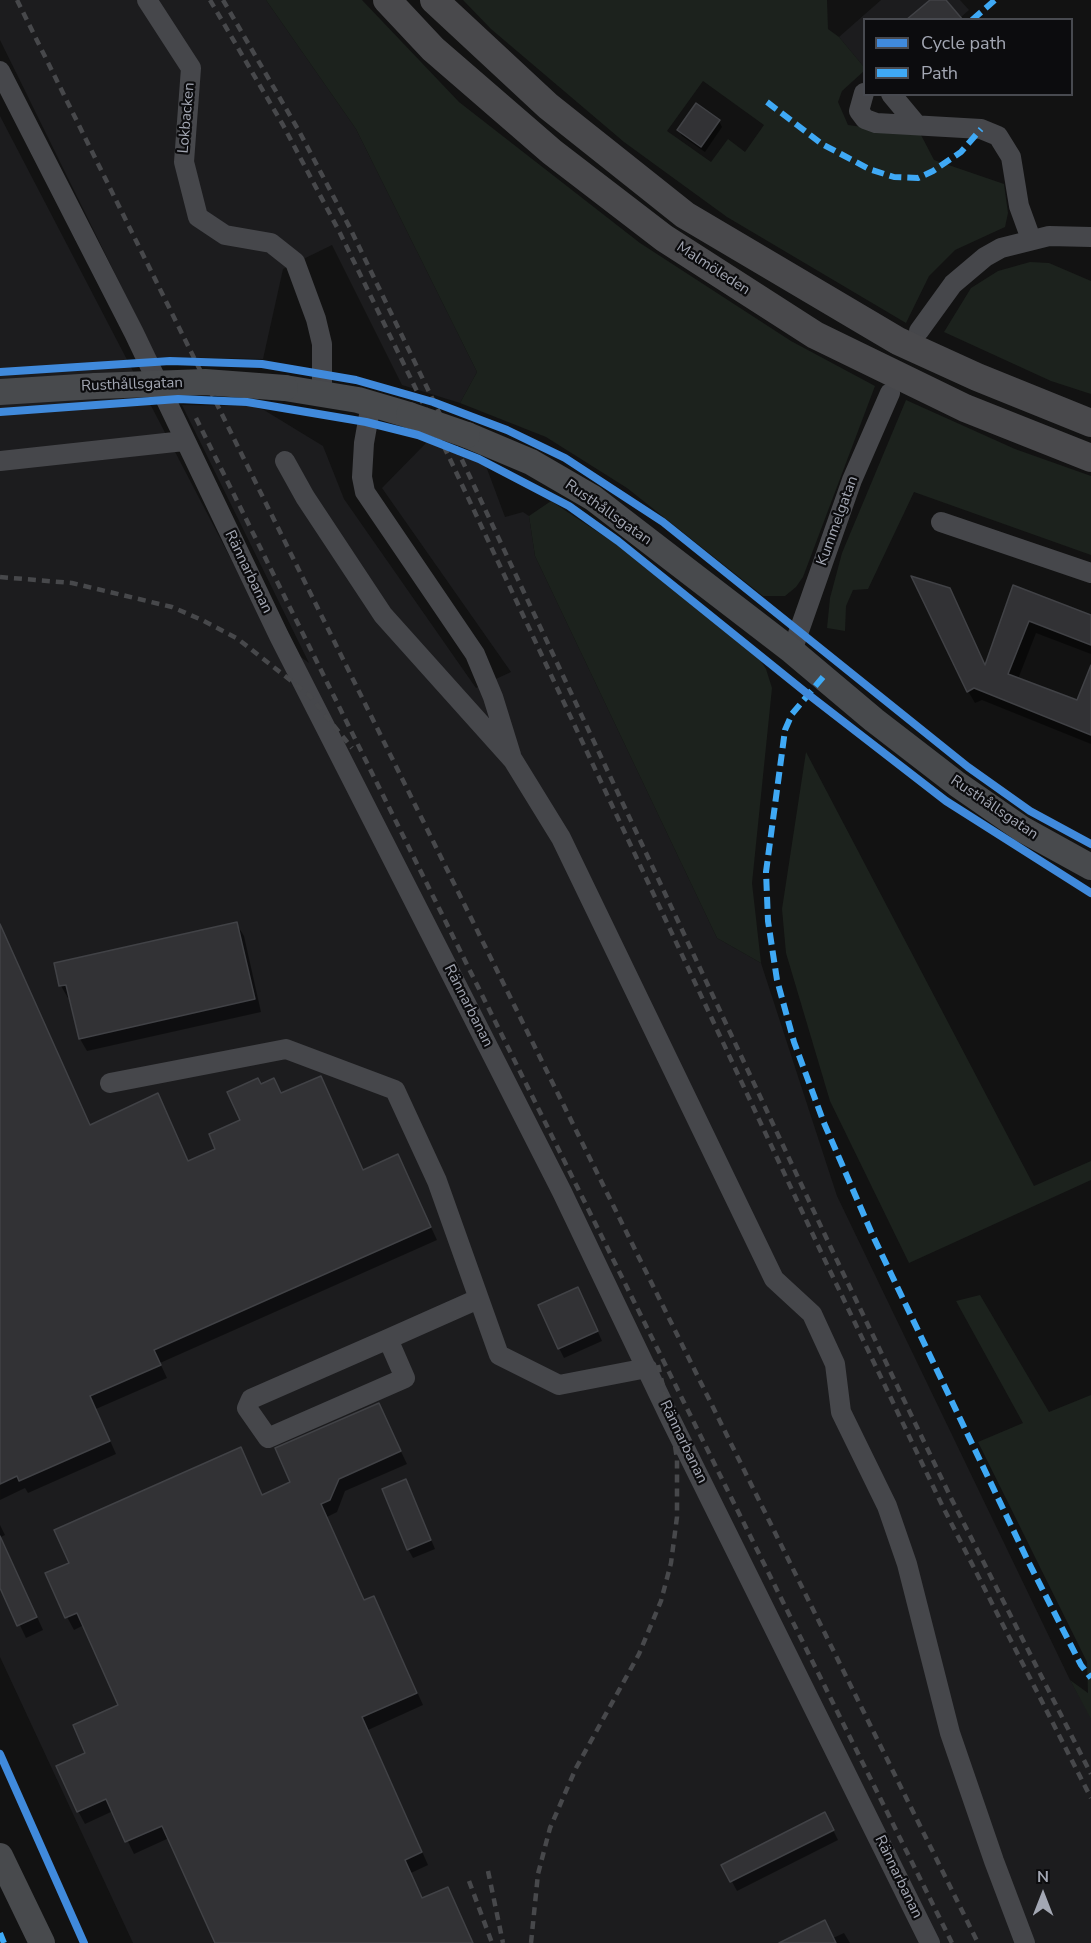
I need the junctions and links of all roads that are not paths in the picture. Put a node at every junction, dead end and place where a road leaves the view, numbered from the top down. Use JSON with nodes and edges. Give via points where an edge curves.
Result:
{"nodes":[{"id":1,"x":147,"y":0,"type":"edge"},
{"id":2,"x":387,"y":0,"type":"edge"},
{"id":3,"x":434,"y":0,"type":"edge"},
{"id":4,"x":0,"y":71,"type":"edge"},
{"id":5,"x":863,"y":96,"type":"edge"},
{"id":6,"x":893,"y":96,"type":"edge"},
{"id":7,"x":916,"y":124,"type":"junction"},
{"id":8,"x":1091,"y":237,"type":"edge"},
{"id":9,"x":1031,"y":239,"type":"junction"},
{"id":10,"x":919,"y":331,"type":"dead end"},
{"id":11,"x":0,"y":392,"type":"edge"},
{"id":12,"x":322,"y":393,"type":"junction"},
{"id":13,"x":890,"y":393,"type":"dead end"},
{"id":14,"x":371,"y":404,"type":"junction"},
{"id":15,"x":1091,"y":423,"type":"edge"},
{"id":16,"x":184,"y":441,"type":"junction"},
{"id":17,"x":1091,"y":458,"type":"edge"},
{"id":18,"x":0,"y":461,"type":"edge"},
{"id":19,"x":285,"y":461,"type":"dead end"},
{"id":20,"x":941,"y":522,"type":"dead end"},
{"id":21,"x":1091,"y":573,"type":"edge"},
{"id":22,"x":792,"y":651,"type":"junction"},
{"id":23,"x":513,"y":760,"type":"junction"},
{"id":24,"x":1091,"y":867,"type":"edge"},
{"id":25,"x":110,"y":1083,"type":"dead end"},
{"id":26,"x":478,"y":1299,"type":"junction"},
{"id":27,"x":388,"y":1339,"type":"junction"},
{"id":28,"x":647,"y":1368,"type":"junction"},
{"id":29,"x":0,"y":1856,"type":"edge"},
{"id":30,"x":42,"y":1943,"type":"edge"},
{"id":31,"x":930,"y":1943,"type":"edge"},
{"id":32,"x":1025,"y":1943,"type":"edge"}],
"edges":[{"from":1,"to":12,"type":"street","name":"Lokbacken","via":[[191,68],[184,162],[198,217],[225,235],[271,243],[295,262],[322,344]]},
{"from":2,"to":17,"type":"highway","name":"Malmöleden","via":[[433,49],[552,152],[664,238],[815,335],[965,408]]},
{"from":3,"to":15,"type":"highway","name":"Malmöleden","via":[[548,105],[685,215],[898,341]]},
{"from":4,"to":16,"type":"street","name":"Rännarbanan","via":[[134,333]]},
{"from":5,"to":7,"type":"street","via":[[859,111],[865,119]]},
{"from":6,"to":7,"type":"street"},
{"from":7,"to":9,"type":"street","via":[[981,129],[998,136],[1011,157],[1019,206]]},
{"from":8,"to":9,"type":"street"},
{"from":9,"to":10,"type":"street","via":[[1000,248],[968,270],[939,301]]},
{"from":11,"to":12,"type":"main road","name":"Rusthållsgatan","bridge":true,"via":[[205,382]]},
{"from":12,"to":14,"type":"main road","name":"Rusthållsgatan"},
{"from":13,"to":22,"type":"street","name":"Kummelgatan","via":[[852,480]]},
{"from":14,"to":22,"type":"main road","name":"Rusthållsgatan","bridge":true,"via":[[467,435],[531,462],[592,498]]},
{"from":14,"to":23,"type":"street","via":[[364,443],[365,492],[475,654]]},
{"from":16,"to":18,"type":"street"},
{"from":16,"to":28,"type":"street","name":"Rännarbanan"},
{"from":19,"to":23,"type":"street","via":[[382,615]]},
{"from":20,"to":21,"type":"street"},
{"from":22,"to":24,"type":"main road","name":"Rusthållsgatan","via":[[957,784],[1022,829]]},
{"from":23,"to":32,"type":"street","via":[[561,838],[774,1279],[812,1314],[835,1364],[841,1412],[887,1506],[907,1564],[950,1733]]},
{"from":25,"to":26,"type":"street","via":[[286,1048],[395,1090],[437,1181]]},
{"from":26,"to":27,"type":"street"},
{"from":26,"to":28,"type":"street","via":[[498,1355],[559,1385]]},
{"from":27,"to":27,"type":"street","via":[[405,1378],[268,1437],[247,1408],[250,1399]]},
{"from":28,"to":31,"type":"street","name":"Rännarbanan"},
{"from":29,"to":30,"type":"main road"}]}
